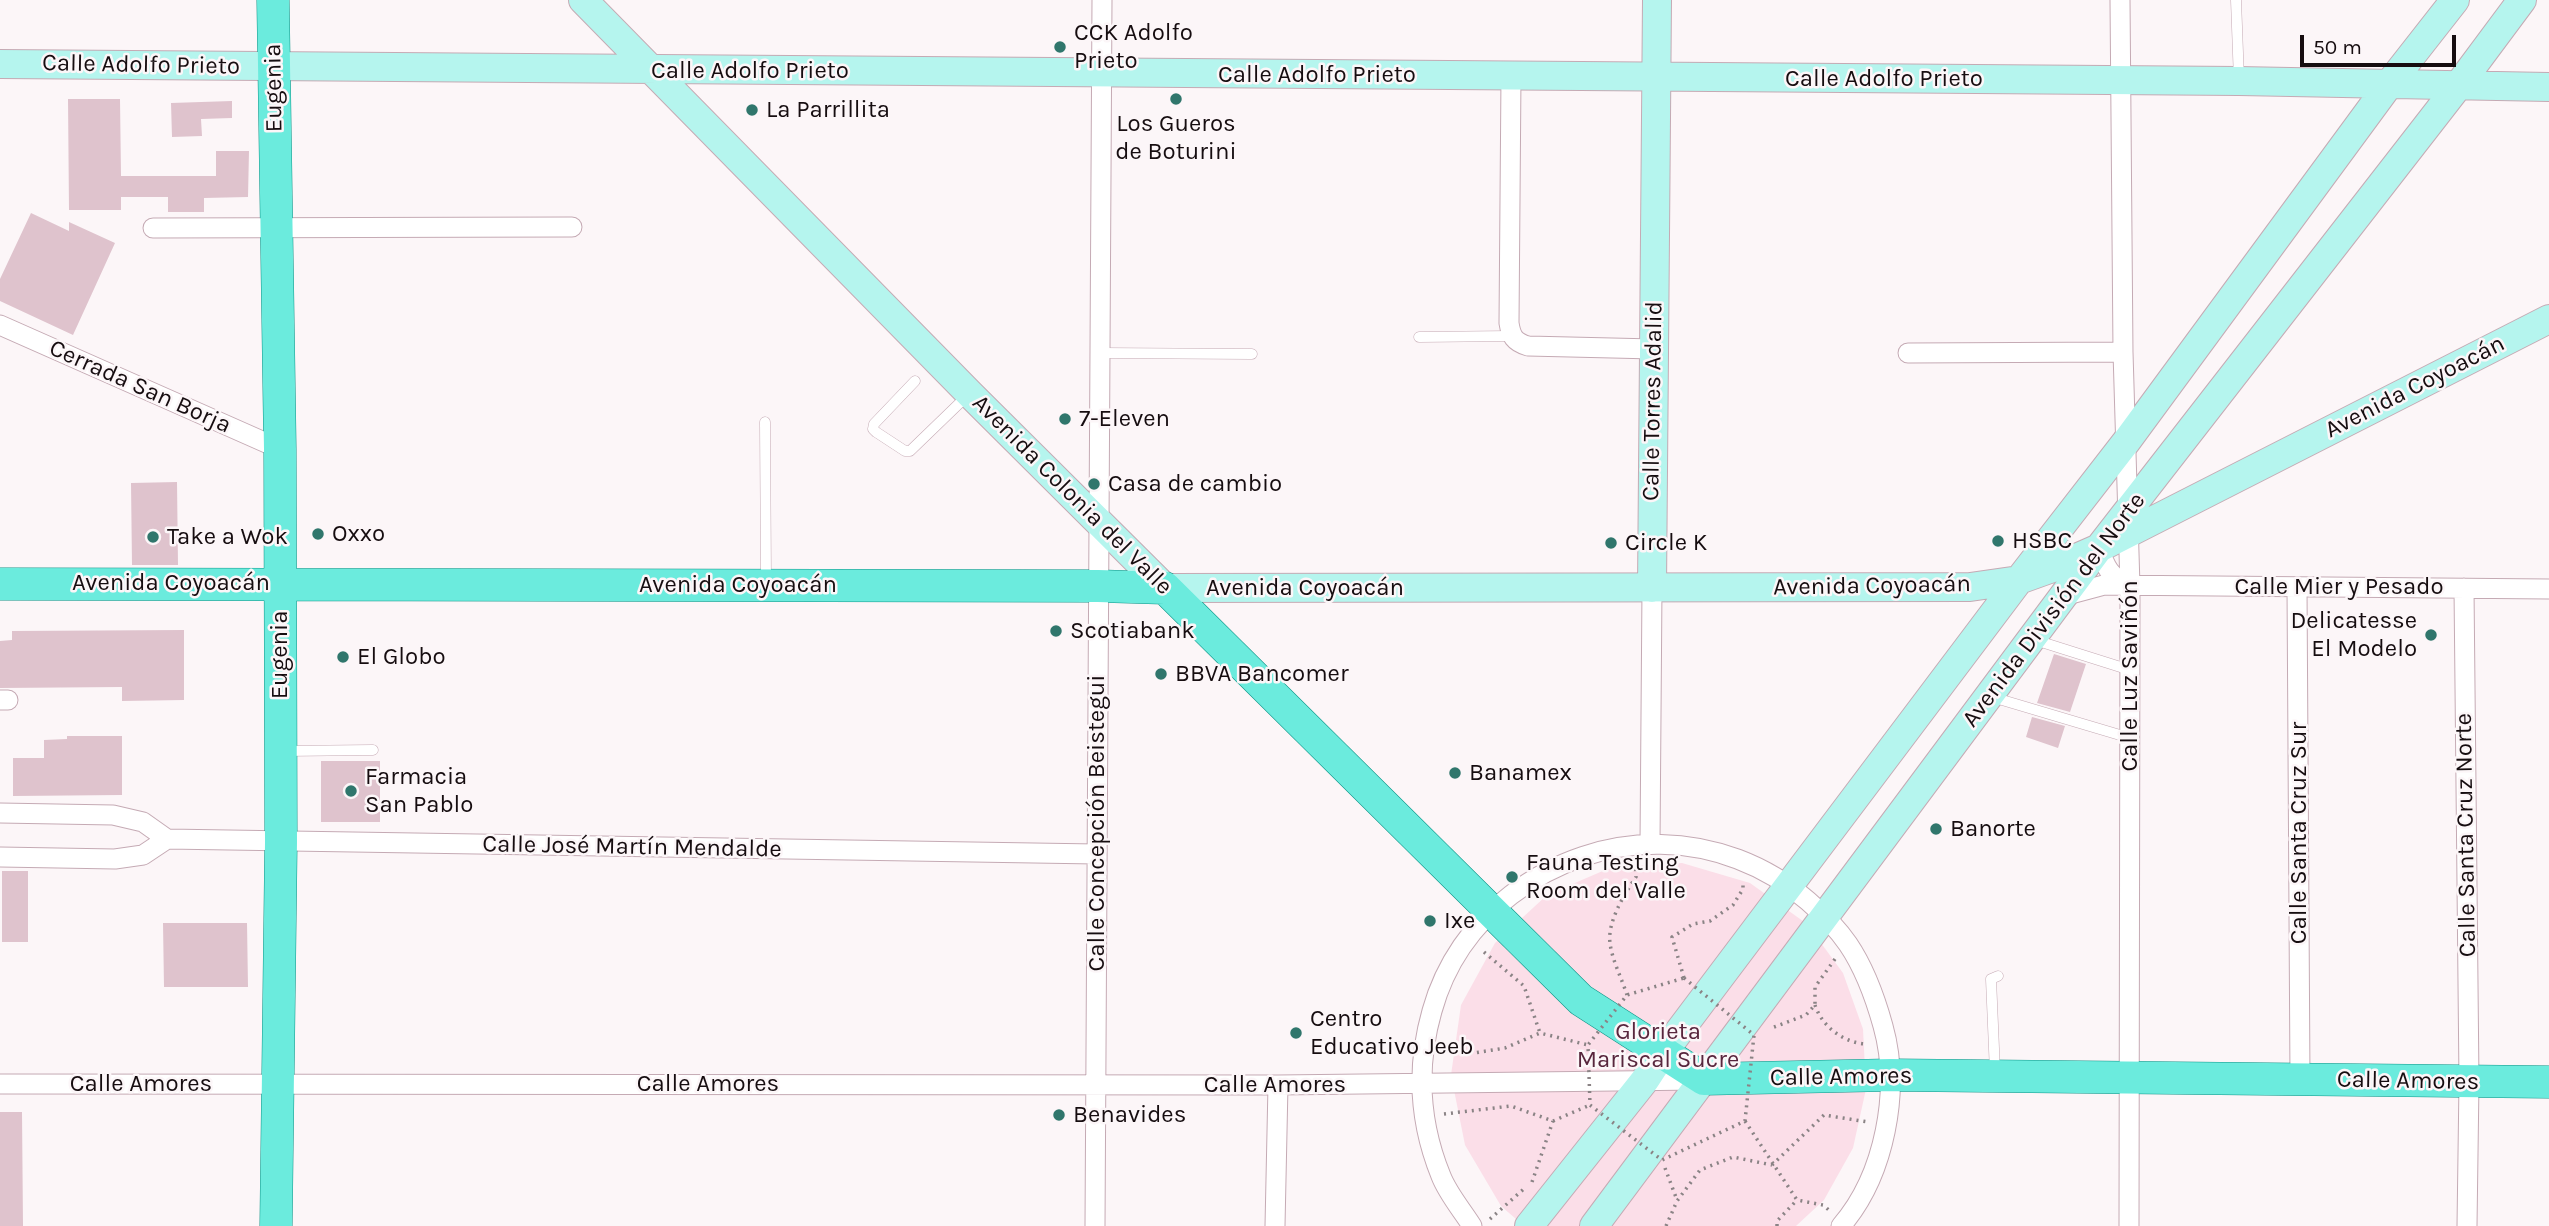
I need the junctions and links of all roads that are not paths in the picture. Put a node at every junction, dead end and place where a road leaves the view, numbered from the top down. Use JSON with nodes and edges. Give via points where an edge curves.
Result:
{"nodes":[{"id":1,"x":273,"y":0,"type":"edge"},
{"id":2,"x":583,"y":0,"type":"edge"},
{"id":3,"x":1102,"y":0,"type":"edge"},
{"id":4,"x":1657,"y":0,"type":"edge"},
{"id":5,"x":2120,"y":0,"type":"edge"},
{"id":6,"x":2235,"y":0,"type":"edge"},
{"id":7,"x":2455,"y":0,"type":"edge"},
{"id":8,"x":2522,"y":0,"type":"edge"},
{"id":9,"x":0,"y":64,"type":"edge"},
{"id":10,"x":274,"y":67,"type":"junction"},
{"id":11,"x":653,"y":70,"type":"junction"},
{"id":12,"x":1101,"y":73,"type":"junction"},
{"id":13,"x":1511,"y":76,"type":"junction"},
{"id":14,"x":1656,"y":77,"type":"junction"},
{"id":15,"x":2120,"y":80,"type":"junction"},
{"id":16,"x":2239,"y":81,"type":"junction"},
{"id":17,"x":2390,"y":83,"type":"junction"},
{"id":18,"x":2458,"y":86,"type":"junction"},
{"id":19,"x":2549,"y":87,"type":"edge"},
{"id":20,"x":276,"y":227,"type":"junction"},
{"id":21,"x":572,"y":227,"type":"dead end"},
{"id":22,"x":153,"y":228,"type":"dead end"},
{"id":23,"x":2549,"y":319,"type":"edge"},
{"id":24,"x":0,"y":325,"type":"edge"},
{"id":25,"x":1511,"y":336,"type":"junction"},
{"id":26,"x":1419,"y":337,"type":"dead end"},
{"id":27,"x":1654,"y":349,"type":"junction"},
{"id":28,"x":2123,"y":352,"type":"junction"},
{"id":29,"x":1100,"y":353,"type":"junction"},
{"id":30,"x":1252,"y":354,"type":"dead end"},
{"id":31,"x":1908,"y":354,"type":"dead end"},
{"id":32,"x":915,"y":381,"type":"dead end"},
{"id":33,"x":970,"y":394,"type":"junction"},
{"id":34,"x":765,"y":422,"type":"dead end"},
{"id":35,"x":2126,"y":442,"type":"junction"},
{"id":36,"x":279,"y":449,"type":"junction"},
{"id":37,"x":1099,"y":522,"type":"junction"},
{"id":38,"x":2129,"y":522,"type":"junction"},
{"id":39,"x":2099,"y":548,"type":"junction"},
{"id":40,"x":2019,"y":580,"type":"junction"},
{"id":41,"x":280,"y":583,"type":"junction"},
{"id":42,"x":0,"y":584,"type":"edge"},
{"id":43,"x":766,"y":585,"type":"junction"},
{"id":44,"x":1098,"y":586,"type":"junction"},
{"id":45,"x":2130,"y":586,"type":"junction"},
{"id":46,"x":2297,"y":587,"type":"junction"},
{"id":47,"x":1165,"y":588,"type":"junction"},
{"id":48,"x":1651,"y":588,"type":"junction"},
{"id":49,"x":2463,"y":589,"type":"junction"},
{"id":50,"x":2549,"y":589,"type":"edge"},
{"id":51,"x":2063,"y":596,"type":"junction"},
{"id":52,"x":2031,"y":639,"type":"junction"},
{"id":53,"x":2130,"y":670,"type":"junction"},
{"id":54,"x":1989,"y":696,"type":"junction"},
{"id":55,"x":2130,"y":738,"type":"junction"},
{"id":56,"x":373,"y":750,"type":"dead end"},
{"id":57,"x":280,"y":751,"type":"junction"},
{"id":58,"x":0,"y":813,"type":"edge"},
{"id":59,"x":167,"y":839,"type":"junction"},
{"id":60,"x":281,"y":842,"type":"junction"},
{"id":61,"x":1641,"y":844,"type":"junction"},
{"id":62,"x":1096,"y":854,"type":"junction"},
{"id":63,"x":0,"y":857,"type":"edge"},
{"id":64,"x":1789,"y":885,"type":"junction"},
{"id":65,"x":1491,"y":911,"type":"junction"},
{"id":66,"x":1825,"y":916,"type":"junction"},
{"id":67,"x":1998,"y":976,"type":"dead end"},
{"id":68,"x":1662,"y":1054,"type":"junction"},
{"id":69,"x":1890,"y":1060,"type":"junction"},
{"id":70,"x":1995,"y":1076,"type":"junction"},
{"id":71,"x":2129,"y":1077,"type":"junction"},
{"id":72,"x":1704,"y":1079,"type":"junction"},
{"id":73,"x":2300,"y":1079,"type":"junction"},
{"id":74,"x":1644,"y":1080,"type":"junction"},
{"id":75,"x":2469,"y":1082,"type":"junction"},
{"id":76,"x":2549,"y":1082,"type":"edge"},
{"id":77,"x":0,"y":1084,"type":"edge"},
{"id":78,"x":278,"y":1084,"type":"junction"},
{"id":79,"x":1420,"y":1084,"type":"junction"},
{"id":80,"x":1096,"y":1085,"type":"junction"},
{"id":81,"x":1278,"y":1085,"type":"junction"},
{"id":82,"x":1842,"y":1224,"type":"edge"},
{"id":83,"x":276,"y":1226,"type":"edge"},
{"id":84,"x":1095,"y":1226,"type":"edge"},
{"id":85,"x":1275,"y":1226,"type":"edge"},
{"id":86,"x":1472,"y":1226,"type":"edge"},
{"id":87,"x":1529,"y":1226,"type":"edge"},
{"id":88,"x":1594,"y":1226,"type":"edge"},
{"id":89,"x":2129,"y":1226,"type":"edge"},
{"id":90,"x":2467,"y":1226,"type":"edge"}],
"edges":[{"from":1,"to":10,"type":"main road","name":"Eugenia"},
{"from":2,"to":11,"type":"street","name":"Avenida Colonia del Valle"},
{"from":3,"to":12,"type":"street","name":"Calle Concepción Beistegui"},
{"from":4,"to":14,"type":"street","name":"Calle Torres Adalid"},
{"from":5,"to":15,"type":"street","name":"Calle Luz Saviñón"},
{"from":6,"to":16,"type":"lane"},
{"from":7,"to":17,"type":"street","name":"Avenida División del Norte"},
{"from":8,"to":18,"type":"street","name":"Avenida División del Norte"},
{"from":9,"to":10,"type":"street","name":"Calle Adolfo Prieto"},
{"from":10,"to":11,"type":"street","name":"Calle Adolfo Prieto"},
{"from":10,"to":20,"type":"main road","name":"Eugenia"},
{"from":11,"to":12,"type":"street","name":"Calle Adolfo Prieto"},
{"from":11,"to":33,"type":"street","name":"Avenida Colonia del Valle"},
{"from":12,"to":13,"type":"street","name":"Calle Adolfo Prieto"},
{"from":12,"to":29,"type":"street","name":"Calle Concepción Beistegui"},
{"from":13,"to":14,"type":"street","name":"Calle Adolfo Prieto"},
{"from":13,"to":25,"type":"street"},
{"from":14,"to":15,"type":"street","name":"Calle Adolfo Prieto"},
{"from":14,"to":27,"type":"street","name":"Calle Torres Adalid"},
{"from":15,"to":16,"type":"street","name":"Calle Adolfo Prieto"},
{"from":15,"to":28,"type":"street","name":"Calle Luz Saviñón"},
{"from":16,"to":17,"type":"street","name":"Calle Adolfo Prieto"},
{"from":17,"to":18,"type":"street","name":"Calle Adolfo Prieto"},
{"from":17,"to":35,"type":"street","name":"Avenida División del Norte"},
{"from":18,"to":19,"type":"street","name":"Calle Adolfo Prieto"},
{"from":18,"to":38,"type":"street","name":"Avenida División del Norte"},
{"from":20,"to":21,"type":"street"},
{"from":20,"to":22,"type":"street"},
{"from":20,"to":36,"type":"main road","name":"Eugenia"},
{"from":23,"to":38,"type":"street","name":"Avenida Coyoacán"},
{"from":24,"to":36,"type":"street","name":"Cerrada San Borja"},
{"from":25,"to":26,"type":"lane"},
{"from":25,"to":27,"type":"street","via":[[1528,346]]},
{"from":27,"to":48,"type":"street","name":"Calle Torres Adalid"},
{"from":28,"to":31,"type":"street"},
{"from":28,"to":35,"type":"street","name":"Calle Luz Saviñón"},
{"from":29,"to":30,"type":"lane"},
{"from":29,"to":37,"type":"street","name":"Calle Concepción Beistegui"},
{"from":32,"to":33,"type":"lane","via":[[873,429],[905,451],[911,451]]},
{"from":33,"to":37,"type":"street","name":"Avenida Colonia del Valle"},
{"from":34,"to":43,"type":"lane"},
{"from":35,"to":38,"type":"street","name":"Calle Luz Saviñón"},
{"from":35,"to":40,"type":"street","name":"Avenida División del Norte"},
{"from":36,"to":41,"type":"main road","name":"Eugenia"},
{"from":37,"to":44,"type":"street","name":"Calle Concepción Beistegui"},
{"from":37,"to":47,"type":"street","name":"Avenida Colonia del Valle"},
{"from":38,"to":39,"type":"street","name":"Avenida División del Norte"},
{"from":38,"to":45,"type":"street","name":"Calle Luz Saviñón"},
{"from":39,"to":40,"type":"street","name":"Avenida Coyoacán"},
{"from":39,"to":45,"type":"street","via":[[2111,575]]},
{"from":39,"to":51,"type":"street","name":"Avenida División del Norte"},
{"from":40,"to":48,"type":"street","name":"Avenida Coyoacán","via":[[1969,587]]},
{"from":40,"to":64,"type":"street","name":"Avenida División del Norte"},
{"from":41,"to":42,"type":"main road","name":"Avenida Coyoacán"},
{"from":41,"to":43,"type":"main road","name":"Avenida Coyoacán"},
{"from":41,"to":57,"type":"main road","name":"Eugenia"},
{"from":43,"to":44,"type":"main road","name":"Avenida Coyoacán"},
{"from":44,"to":47,"type":"main road","name":"Avenida Coyoacán"},
{"from":44,"to":62,"type":"street","name":"Calle Concepción Beistegui"},
{"from":45,"to":46,"type":"street","name":"Calle Mier y Pesado"},
{"from":45,"to":51,"type":"street","name":"Calle Mier y Pesado","via":[[2104,585]]},
{"from":45,"to":53,"type":"street","name":"Calle Luz Saviñón"},
{"from":46,"to":49,"type":"street","name":"Calle Mier y Pesado"},
{"from":46,"to":73,"type":"street","name":"Calle Santa Cruz Sur"},
{"from":47,"to":48,"type":"street","name":"Avenida Coyoacán"},
{"from":47,"to":65,"type":"main road","name":"Avenida Colonia del Valle"},
{"from":48,"to":61,"type":"street","name":"Calle Torres Adalid"},
{"from":49,"to":50,"type":"street","name":"Calle Mier y Pesado"},
{"from":49,"to":75,"type":"street","name":"Calle Santa Cruz Norte"},
{"from":51,"to":52,"type":"street","name":"Avenida División del Norte"},
{"from":52,"to":53,"type":"lane"},
{"from":52,"to":54,"type":"street","name":"Avenida División del Norte"},
{"from":53,"to":55,"type":"street","name":"Calle Luz Saviñón"},
{"from":54,"to":55,"type":"lane"},
{"from":54,"to":66,"type":"street","name":"Avenida División del Norte"},
{"from":55,"to":71,"type":"street","name":"Calle Luz Saviñón"},
{"from":56,"to":57,"type":"lane"},
{"from":57,"to":60,"type":"main road","name":"Eugenia"},
{"from":58,"to":59,"type":"street","via":[[113,815],[143,822]]},
{"from":59,"to":60,"type":"street","name":"Calle José Martín Mendalde"},
{"from":59,"to":63,"type":"street","via":[[143,855],[115,859]]},
{"from":60,"to":62,"type":"street","name":"Calle José Martín Mendalde"},
{"from":60,"to":78,"type":"main road","name":"Eugenia"},
{"from":61,"to":64,"type":"street","via":[[1698,848],[1745,861]]},
{"from":61,"to":65,"type":"street","via":[[1581,855],[1533,878]]},
{"from":62,"to":80,"type":"street","name":"Calle Concepción Beistegui"},
{"from":64,"to":66,"type":"street"},
{"from":64,"to":68,"type":"street","name":"Avenida División del Norte"},
{"from":65,"to":68,"type":"main road","name":"Avenida Colonia del Valle","via":[[1581,1000]]},
{"from":65,"to":79,"type":"street","via":[[1466,939],[1439,987],[1424,1040]]},
{"from":66,"to":69,"type":"street","via":[[1848,943],[1874,991]]},
{"from":66,"to":72,"type":"street","name":"Avenida División del Norte"},
{"from":67,"to":70,"type":"lane","via":[[1991,979]]},
{"from":68,"to":72,"type":"main road","name":"Avenida Colonia del Valle"},
{"from":68,"to":74,"type":"street","name":"Avenida División del Norte"},
{"from":69,"to":70,"type":"main road","name":"Calle Amores"},
{"from":69,"to":72,"type":"main road","name":"Calle Amores"},
{"from":69,"to":82,"type":"street","via":[[1887,1126],[1871,1177]]},
{"from":70,"to":71,"type":"main road","name":"Calle Amores"},
{"from":71,"to":73,"type":"main road","name":"Calle Amores"},
{"from":71,"to":89,"type":"street","name":"Calle Luz Saviñón"},
{"from":72,"to":74,"type":"street","name":"Calle Amores"},
{"from":72,"to":88,"type":"street","name":"Avenida División del Norte"},
{"from":73,"to":75,"type":"main road","name":"Calle Amores"},
{"from":74,"to":79,"type":"street","name":"Calle Amores"},
{"from":74,"to":87,"type":"street","name":"Avenida División del Norte"},
{"from":75,"to":76,"type":"main road","name":"Calle Amores"},
{"from":75,"to":90,"type":"street","name":"Calle Santa Cruz Norte"},
{"from":77,"to":78,"type":"street","name":"Calle Amores"},
{"from":78,"to":80,"type":"street","name":"Calle Amores"},
{"from":78,"to":83,"type":"main road","name":"Eugenia"},
{"from":79,"to":81,"type":"street","name":"Calle Amores"},
{"from":79,"to":86,"type":"street","via":[[1423,1117],[1442,1178]]},
{"from":80,"to":81,"type":"street","name":"Calle Amores"},
{"from":80,"to":84,"type":"street","name":"Calle Concepción Beistegui"},
{"from":81,"to":85,"type":"street"}]}
